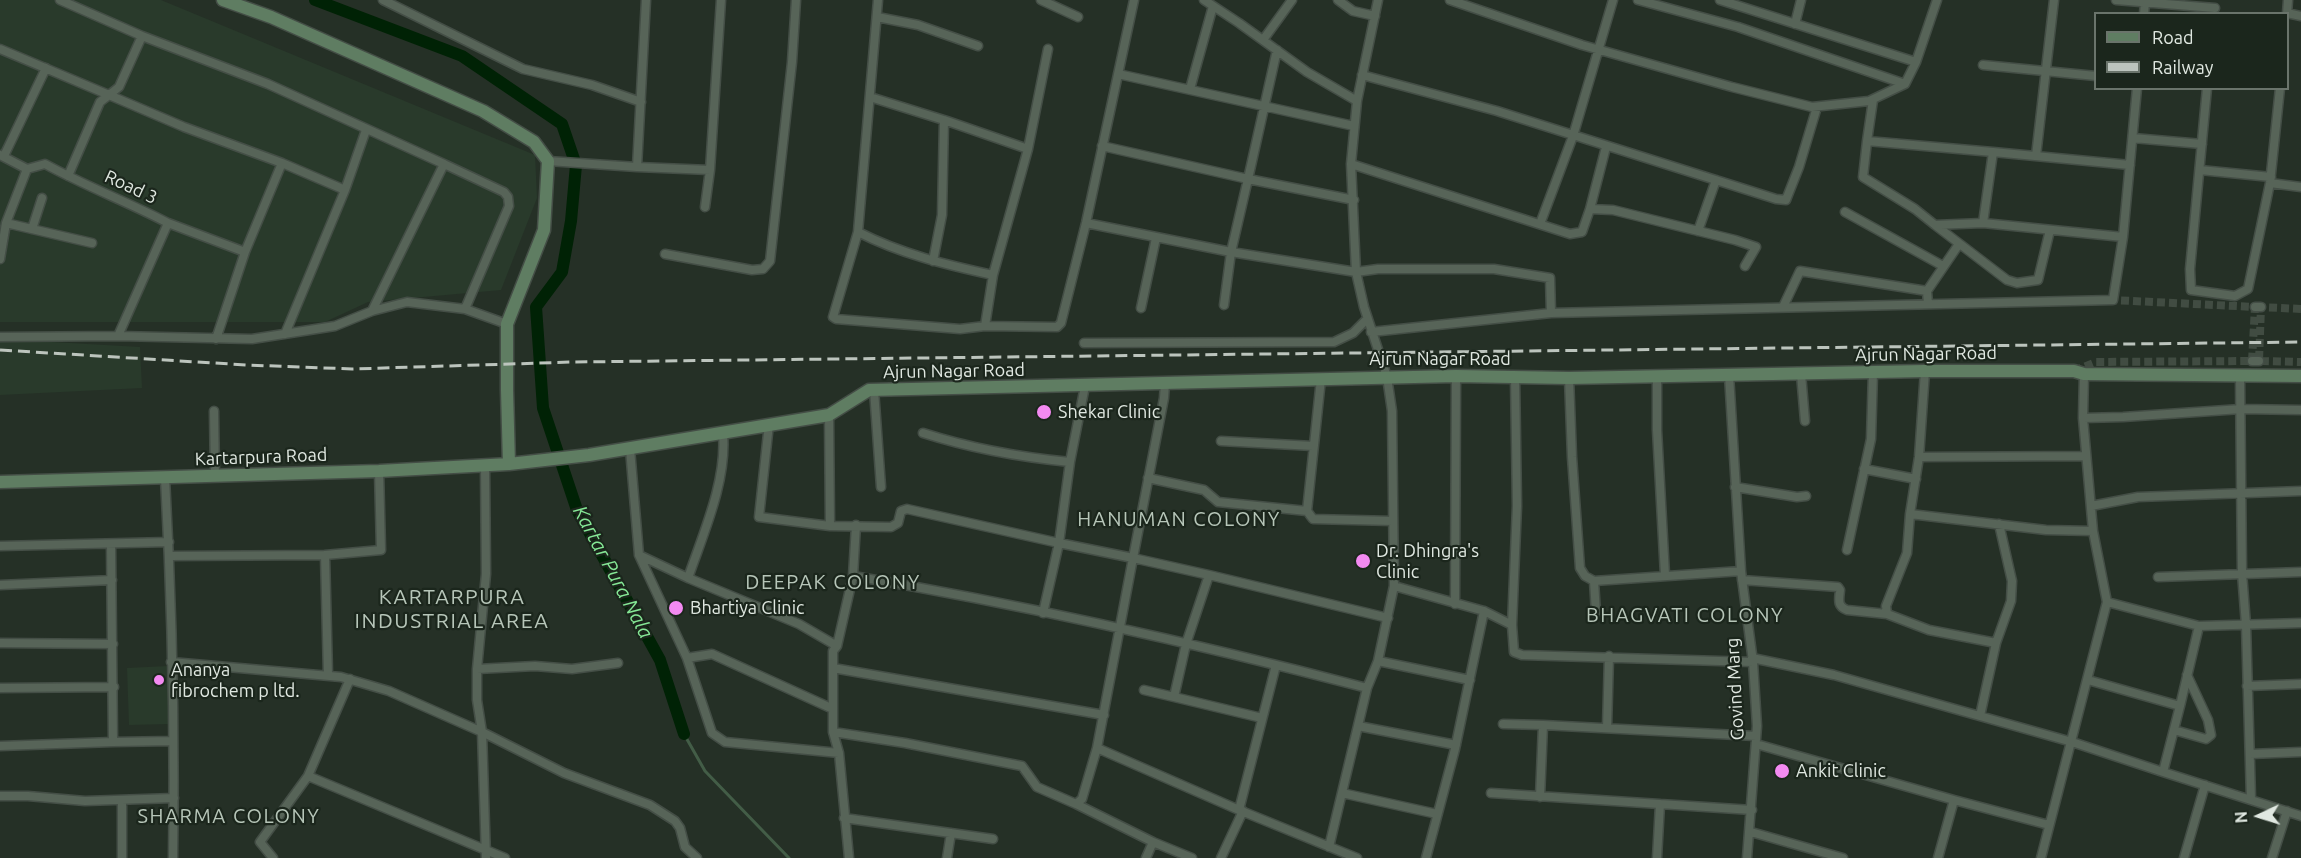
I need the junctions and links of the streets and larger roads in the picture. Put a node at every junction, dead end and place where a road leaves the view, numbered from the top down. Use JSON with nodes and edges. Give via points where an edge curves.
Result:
{"nodes":[{"id":1,"x":60,"y":0,"type":"edge"},
{"id":2,"x":223,"y":0,"type":"edge"},
{"id":3,"x":383,"y":0,"type":"edge"},
{"id":4,"x":646,"y":0,"type":"edge"},
{"id":5,"x":721,"y":0,"type":"edge"},
{"id":6,"x":796,"y":0,"type":"edge"},
{"id":7,"x":878,"y":0,"type":"edge"},
{"id":8,"x":1041,"y":0,"type":"edge"},
{"id":9,"x":1134,"y":0,"type":"edge"},
{"id":10,"x":1204,"y":0,"type":"edge"},
{"id":11,"x":1292,"y":0,"type":"edge"},
{"id":12,"x":1338,"y":0,"type":"edge"},
{"id":13,"x":1378,"y":0,"type":"edge"},
{"id":14,"x":1450,"y":0,"type":"edge"},
{"id":15,"x":1613,"y":0,"type":"edge"},
{"id":16,"x":1638,"y":0,"type":"edge"},
{"id":17,"x":1720,"y":0,"type":"edge"},
{"id":18,"x":1801,"y":0,"type":"edge"},
{"id":19,"x":2054,"y":0,"type":"edge"},
{"id":20,"x":2116,"y":0,"type":"edge"},
{"id":21,"x":1934,"y":1,"type":"edge"},
{"id":22,"x":2145,"y":2,"type":"junction"},
{"id":23,"x":1213,"y":6,"type":"junction"},
{"id":24,"x":2215,"y":7,"type":"edge"},
{"id":25,"x":2144,"y":12,"type":"edge"},
{"id":26,"x":877,"y":16,"type":"junction"},
{"id":27,"x":1375,"y":16,"type":"junction"},
{"id":28,"x":1078,"y":17,"type":"dead end"},
{"id":29,"x":1795,"y":24,"type":"junction"},
{"id":30,"x":142,"y":36,"type":"junction"},
{"id":31,"x":1263,"y":40,"type":"junction"},
{"id":32,"x":978,"y":46,"type":"dead end"},
{"id":33,"x":0,"y":49,"type":"edge"},
{"id":34,"x":1048,"y":49,"type":"dead end"},
{"id":35,"x":1597,"y":49,"type":"junction"},
{"id":36,"x":1277,"y":50,"type":"junction"},
{"id":37,"x":1916,"y":62,"type":"junction"},
{"id":38,"x":1983,"y":65,"type":"dead end"},
{"id":39,"x":46,"y":68,"type":"junction"},
{"id":40,"x":2047,"y":72,"type":"junction"},
{"id":41,"x":1118,"y":74,"type":"junction"},
{"id":42,"x":1362,"y":75,"type":"junction"},
{"id":43,"x":2094,"y":76,"type":"edge"},
{"id":44,"x":1905,"y":84,"type":"junction"},
{"id":45,"x":1190,"y":89,"type":"junction"},
{"id":46,"x":2137,"y":90,"type":"edge"},
{"id":47,"x":2207,"y":90,"type":"edge"},
{"id":48,"x":2280,"y":90,"type":"edge"},
{"id":49,"x":109,"y":95,"type":"junction"},
{"id":50,"x":870,"y":96,"type":"junction"},
{"id":51,"x":1873,"y":100,"type":"junction"},
{"id":52,"x":1357,"y":101,"type":"junction"},
{"id":53,"x":641,"y":102,"type":"junction"},
{"id":54,"x":1265,"y":105,"type":"junction"},
{"id":55,"x":1816,"y":107,"type":"junction"},
{"id":56,"x":944,"y":120,"type":"junction"},
{"id":57,"x":1354,"y":126,"type":"junction"},
{"id":58,"x":366,"y":130,"type":"junction"},
{"id":59,"x":1573,"y":136,"type":"junction"},
{"id":60,"x":2133,"y":138,"type":"junction"},
{"id":61,"x":1867,"y":141,"type":"junction"},
{"id":62,"x":2202,"y":144,"type":"junction"},
{"id":63,"x":1102,"y":146,"type":"junction"},
{"id":64,"x":1606,"y":147,"type":"junction"},
{"id":65,"x":1028,"y":149,"type":"junction"},
{"id":66,"x":1993,"y":152,"type":"junction"},
{"id":67,"x":2,"y":155,"type":"edge"},
{"id":68,"x":2036,"y":156,"type":"junction"},
{"id":69,"x":552,"y":160,"type":"junction"},
{"id":70,"x":282,"y":163,"type":"junction"},
{"id":71,"x":444,"y":164,"type":"junction"},
{"id":72,"x":1351,"y":164,"type":"junction"},
{"id":73,"x":2130,"y":165,"type":"junction"},
{"id":74,"x":637,"y":167,"type":"junction"},
{"id":75,"x":27,"y":169,"type":"junction"},
{"id":76,"x":710,"y":170,"type":"junction"},
{"id":77,"x":2200,"y":170,"type":"junction"},
{"id":78,"x":68,"y":176,"type":"junction"},
{"id":79,"x":1248,"y":179,"type":"junction"},
{"id":80,"x":1716,"y":180,"type":"junction"},
{"id":81,"x":2271,"y":180,"type":"junction"},
{"id":82,"x":2301,"y":187,"type":"edge"},
{"id":83,"x":345,"y":190,"type":"junction"},
{"id":84,"x":42,"y":198,"type":"dead end"},
{"id":85,"x":1354,"y":200,"type":"junction"},
{"id":86,"x":705,"y":207,"type":"dead end"},
{"id":87,"x":1590,"y":209,"type":"junction"},
{"id":88,"x":1845,"y":212,"type":"dead end"},
{"id":89,"x":6,"y":223,"type":"junction"},
{"id":90,"x":168,"y":223,"type":"junction"},
{"id":91,"x":1086,"y":223,"type":"junction"},
{"id":92,"x":1983,"y":223,"type":"junction"},
{"id":93,"x":1540,"y":224,"type":"junction"},
{"id":94,"x":1935,"y":225,"type":"junction"},
{"id":95,"x":32,"y":229,"type":"junction"},
{"id":96,"x":2050,"y":230,"type":"junction"},
{"id":97,"x":1698,"y":231,"type":"junction"},
{"id":98,"x":858,"y":232,"type":"junction"},
{"id":99,"x":2123,"y":237,"type":"junction"},
{"id":100,"x":1156,"y":238,"type":"junction"},
{"id":101,"x":92,"y":243,"type":"dead end"},
{"id":102,"x":1959,"y":244,"type":"junction"},
{"id":103,"x":245,"y":252,"type":"junction"},
{"id":104,"x":1231,"y":252,"type":"junction"},
{"id":105,"x":665,"y":254,"type":"dead end"},
{"id":106,"x":0,"y":258,"type":"edge"},
{"id":107,"x":933,"y":261,"type":"junction"},
{"id":108,"x":1745,"y":266,"type":"dead end"},
{"id":109,"x":1943,"y":266,"type":"junction"},
{"id":110,"x":1356,"y":272,"type":"junction"},
{"id":111,"x":993,"y":275,"type":"junction"},
{"id":112,"x":1927,"y":291,"type":"junction"},
{"id":113,"x":1928,"y":304,"type":"junction"},
{"id":114,"x":1224,"y":305,"type":"dead end"},
{"id":115,"x":1783,"y":306,"type":"junction"},
{"id":116,"x":1141,"y":308,"type":"dead end"},
{"id":117,"x":465,"y":309,"type":"junction"},
{"id":118,"x":372,"y":311,"type":"junction"},
{"id":119,"x":1551,"y":313,"type":"junction"},
{"id":120,"x":1368,"y":319,"type":"junction"},
{"id":121,"x":507,"y":324,"type":"junction"},
{"id":122,"x":985,"y":326,"type":"junction"},
{"id":123,"x":1371,"y":332,"type":"junction"},
{"id":124,"x":285,"y":334,"type":"junction"},
{"id":125,"x":118,"y":336,"type":"junction"},
{"id":126,"x":0,"y":337,"type":"edge"},
{"id":127,"x":216,"y":339,"type":"junction"},
{"id":128,"x":1084,"y":343,"type":"dead end"},
{"id":129,"x":1926,"y":371,"type":"junction"},
{"id":130,"x":1873,"y":372,"type":"junction"},
{"id":131,"x":1801,"y":374,"type":"junction"},
{"id":132,"x":2084,"y":374,"type":"junction"},
{"id":133,"x":1657,"y":375,"type":"junction"},
{"id":134,"x":1729,"y":375,"type":"junction"},
{"id":135,"x":1456,"y":376,"type":"junction"},
{"id":136,"x":1515,"y":376,"type":"junction"},
{"id":137,"x":2301,"y":376,"type":"edge"},
{"id":138,"x":1387,"y":377,"type":"junction"},
{"id":139,"x":2240,"y":377,"type":"junction"},
{"id":140,"x":1569,"y":378,"type":"junction"},
{"id":141,"x":1321,"y":379,"type":"junction"},
{"id":142,"x":1165,"y":383,"type":"junction"},
{"id":143,"x":1085,"y":386,"type":"junction"},
{"id":144,"x":874,"y":390,"type":"junction"},
{"id":145,"x":2241,"y":409,"type":"junction"},
{"id":146,"x":2301,"y":410,"type":"edge"},
{"id":147,"x":214,"y":411,"type":"dead end"},
{"id":148,"x":829,"y":415,"type":"junction"},
{"id":149,"x":2083,"y":418,"type":"junction"},
{"id":150,"x":1805,"y":422,"type":"dead end"},
{"id":151,"x":769,"y":424,"type":"junction"},
{"id":152,"x":923,"y":433,"type":"dead end"},
{"id":153,"x":723,"y":434,"type":"junction"},
{"id":154,"x":1221,"y":441,"type":"dead end"},
{"id":155,"x":1313,"y":447,"type":"junction"},
{"id":156,"x":630,"y":449,"type":"junction"},
{"id":157,"x":2086,"y":456,"type":"junction"},
{"id":158,"x":1919,"y":457,"type":"junction"},
{"id":159,"x":523,"y":462,"type":"joint"},
{"id":160,"x":1070,"y":462,"type":"junction"},
{"id":161,"x":509,"y":464,"type":"junction"},
{"id":162,"x":485,"y":465,"type":"junction"},
{"id":163,"x":1864,"y":469,"type":"junction"},
{"id":164,"x":379,"y":471,"type":"junction"},
{"id":165,"x":216,"y":477,"type":"junction"},
{"id":166,"x":165,"y":478,"type":"junction"},
{"id":167,"x":1148,"y":478,"type":"junction"},
{"id":168,"x":1916,"y":479,"type":"junction"},
{"id":169,"x":0,"y":482,"type":"edge"},
{"id":170,"x":881,"y":487,"type":"dead end"},
{"id":171,"x":1735,"y":487,"type":"junction"},
{"id":172,"x":2301,"y":491,"type":"edge"},
{"id":173,"x":2241,"y":493,"type":"junction"},
{"id":174,"x":1806,"y":496,"type":"dead end"},
{"id":175,"x":2091,"y":506,"type":"junction"},
{"id":176,"x":1307,"y":512,"type":"junction"},
{"id":177,"x":1910,"y":514,"type":"junction"},
{"id":178,"x":1393,"y":521,"type":"junction"},
{"id":179,"x":1999,"y":524,"type":"junction"},
{"id":180,"x":856,"y":525,"type":"junction"},
{"id":181,"x":830,"y":526,"type":"junction"},
{"id":182,"x":2093,"y":531,"type":"junction"},
{"id":183,"x":169,"y":542,"type":"junction"},
{"id":184,"x":1059,"y":543,"type":"junction"},
{"id":185,"x":111,"y":544,"type":"junction"},
{"id":186,"x":0,"y":546,"type":"edge"},
{"id":187,"x":1847,"y":550,"type":"dead end"},
{"id":188,"x":325,"y":555,"type":"junction"},
{"id":189,"x":639,"y":555,"type":"junction"},
{"id":190,"x":169,"y":556,"type":"junction"},
{"id":191,"x":1133,"y":558,"type":"junction"},
{"id":192,"x":1741,"y":571,"type":"junction"},
{"id":193,"x":2301,"y":572,"type":"edge"},
{"id":194,"x":2242,"y":573,"type":"junction"},
{"id":195,"x":1209,"y":575,"type":"junction"},
{"id":196,"x":1665,"y":575,"type":"junction"},
{"id":197,"x":853,"y":576,"type":"junction"},
{"id":198,"x":2158,"y":577,"type":"dead end"},
{"id":199,"x":688,"y":578,"type":"junction"},
{"id":200,"x":112,"y":580,"type":"junction"},
{"id":201,"x":1742,"y":580,"type":"junction"},
{"id":202,"x":1594,"y":581,"type":"junction"},
{"id":203,"x":0,"y":585,"type":"edge"},
{"id":204,"x":1394,"y":586,"type":"junction"},
{"id":205,"x":2107,"y":602,"type":"junction"},
{"id":206,"x":1455,"y":604,"type":"junction"},
{"id":207,"x":1485,"y":611,"type":"junction"},
{"id":208,"x":1043,"y":613,"type":"junction"},
{"id":209,"x":1596,"y":613,"type":"dead end"},
{"id":210,"x":1887,"y":614,"type":"junction"},
{"id":211,"x":1388,"y":618,"type":"junction"},
{"id":212,"x":2301,"y":623,"type":"edge"},
{"id":213,"x":1512,"y":625,"type":"junction"},
{"id":214,"x":2246,"y":625,"type":"junction"},
{"id":215,"x":2199,"y":626,"type":"junction"},
{"id":216,"x":1121,"y":630,"type":"junction"},
{"id":217,"x":0,"y":644,"type":"edge"},
{"id":218,"x":113,"y":644,"type":"junction"},
{"id":219,"x":1186,"y":644,"type":"junction"},
{"id":220,"x":1996,"y":644,"type":"junction"},
{"id":221,"x":837,"y":646,"type":"junction"},
{"id":222,"x":1608,"y":656,"type":"junction"},
{"id":223,"x":687,"y":658,"type":"junction"},
{"id":224,"x":1752,"y":660,"type":"junction"},
{"id":225,"x":1378,"y":661,"type":"junction"},
{"id":226,"x":171,"y":662,"type":"junction"},
{"id":227,"x":618,"y":663,"type":"dead end"},
{"id":228,"x":1276,"y":665,"type":"junction"},
{"id":229,"x":833,"y":668,"type":"junction"},
{"id":230,"x":477,"y":669,"type":"junction"},
{"id":231,"x":328,"y":675,"type":"junction"},
{"id":232,"x":2187,"y":675,"type":"junction"},
{"id":233,"x":350,"y":679,"type":"junction"},
{"id":234,"x":1470,"y":680,"type":"junction"},
{"id":235,"x":2088,"y":680,"type":"junction"},
{"id":236,"x":2301,"y":684,"type":"edge"},
{"id":237,"x":2247,"y":686,"type":"junction"},
{"id":238,"x":114,"y":687,"type":"junction"},
{"id":239,"x":0,"y":688,"type":"edge"},
{"id":240,"x":1367,"y":688,"type":"junction"},
{"id":241,"x":1144,"y":690,"type":"dead end"},
{"id":242,"x":1174,"y":697,"type":"junction"},
{"id":243,"x":2180,"y":706,"type":"junction"},
{"id":244,"x":833,"y":709,"type":"junction"},
{"id":245,"x":1104,"y":715,"type":"junction"},
{"id":246,"x":1980,"y":716,"type":"junction"},
{"id":247,"x":1262,"y":718,"type":"junction"},
{"id":248,"x":1503,"y":724,"type":"dead end"},
{"id":249,"x":1543,"y":725,"type":"junction"},
{"id":250,"x":1358,"y":726,"type":"junction"},
{"id":251,"x":1607,"y":728,"type":"junction"},
{"id":252,"x":2174,"y":730,"type":"junction"},
{"id":253,"x":482,"y":732,"type":"junction"},
{"id":254,"x":833,"y":732,"type":"junction"},
{"id":255,"x":1756,"y":740,"type":"junction"},
{"id":256,"x":173,"y":741,"type":"junction"},
{"id":257,"x":113,"y":742,"type":"junction"},
{"id":258,"x":2072,"y":742,"type":"junction"},
{"id":259,"x":1456,"y":745,"type":"junction"},
{"id":260,"x":0,"y":746,"type":"edge"},
{"id":261,"x":1098,"y":748,"type":"junction"},
{"id":262,"x":2301,"y":752,"type":"edge"},
{"id":263,"x":839,"y":753,"type":"junction"},
{"id":264,"x":2250,"y":754,"type":"junction"},
{"id":265,"x":2163,"y":772,"type":"junction"},
{"id":266,"x":308,"y":776,"type":"junction"},
{"id":267,"x":2205,"y":785,"type":"junction"},
{"id":268,"x":1342,"y":793,"type":"junction"},
{"id":269,"x":1491,"y":793,"type":"dead end"},
{"id":270,"x":0,"y":796,"type":"edge"},
{"id":271,"x":1540,"y":797,"type":"junction"},
{"id":272,"x":174,"y":798,"type":"junction"},
{"id":273,"x":2251,"y":799,"type":"junction"},
{"id":274,"x":122,"y":800,"type":"junction"},
{"id":275,"x":1954,"y":800,"type":"junction"},
{"id":276,"x":1076,"y":804,"type":"junction"},
{"id":277,"x":1660,"y":804,"type":"junction"},
{"id":278,"x":1752,"y":810,"type":"junction"},
{"id":279,"x":1241,"y":811,"type":"junction"},
{"id":280,"x":2287,"y":811,"type":"junction"},
{"id":281,"x":1437,"y":814,"type":"junction"},
{"id":282,"x":2301,"y":816,"type":"edge"},
{"id":283,"x":844,"y":818,"type":"junction"},
{"id":284,"x":2049,"y":825,"type":"junction"},
{"id":285,"x":1751,"y":832,"type":"junction"},
{"id":286,"x":951,"y":833,"type":"junction"},
{"id":287,"x":993,"y":839,"type":"dead end"},
{"id":288,"x":1153,"y":842,"type":"junction"},
{"id":289,"x":1331,"y":848,"type":"junction"},
{"id":290,"x":486,"y":854,"type":"edge"},
{"id":291,"x":123,"y":858,"type":"edge"},
{"id":292,"x":173,"y":858,"type":"edge"},
{"id":293,"x":273,"y":858,"type":"edge"},
{"id":294,"x":505,"y":858,"type":"edge"},
{"id":295,"x":697,"y":858,"type":"edge"},
{"id":296,"x":849,"y":858,"type":"edge"},
{"id":297,"x":947,"y":858,"type":"edge"},
{"id":298,"x":1146,"y":858,"type":"edge"},
{"id":299,"x":1192,"y":858,"type":"edge"},
{"id":300,"x":1221,"y":858,"type":"edge"},
{"id":301,"x":1329,"y":858,"type":"edge"},
{"id":302,"x":1357,"y":858,"type":"edge"},
{"id":303,"x":1426,"y":858,"type":"edge"},
{"id":304,"x":1657,"y":858,"type":"edge"},
{"id":305,"x":1747,"y":858,"type":"edge"},
{"id":306,"x":1843,"y":858,"type":"edge"},
{"id":307,"x":1938,"y":858,"type":"edge"},
{"id":308,"x":2041,"y":858,"type":"edge"},
{"id":309,"x":2184,"y":858,"type":"edge"},
{"id":310,"x":2272,"y":858,"type":"edge"}],
"edges":[{"from":1,"to":30,"type":"street"},
{"from":2,"to":69,"type":"street","via":[[272,17],[483,111],[534,142]]},
{"from":3,"to":53,"type":"street","via":[[523,69],[592,85]]},
{"from":4,"to":53,"type":"street"},
{"from":5,"to":76,"type":"street"},
{"from":6,"to":105,"type":"street","via":[[770,261],[763,269],[752,270]]},
{"from":7,"to":26,"type":"street"},
{"from":8,"to":28,"type":"street"},
{"from":9,"to":41,"type":"street"},
{"from":10,"to":23,"type":"street"},
{"from":11,"to":31,"type":"street"},
{"from":12,"to":27,"type":"street","via":[[1353,11]]},
{"from":13,"to":27,"type":"street"},
{"from":14,"to":35,"type":"street"},
{"from":15,"to":35,"type":"street"},
{"from":16,"to":44,"type":"street","via":[[1738,27]]},
{"from":17,"to":29,"type":"street"},
{"from":18,"to":29,"type":"street"},
{"from":19,"to":40,"type":"street"},
{"from":20,"to":22,"type":"street"},
{"from":21,"to":37,"type":"street"},
{"from":22,"to":24,"type":"street"},
{"from":22,"to":25,"type":"street"},
{"from":23,"to":31,"type":"street"},
{"from":23,"to":45,"type":"street"},
{"from":26,"to":32,"type":"street","via":[[918,25]]},
{"from":26,"to":50,"type":"street"},
{"from":27,"to":42,"type":"street"},
{"from":29,"to":37,"type":"street"},
{"from":30,"to":49,"type":"street","via":[[119,87]]},
{"from":30,"to":58,"type":"street","via":[[268,84]]},
{"from":31,"to":36,"type":"street"},
{"from":33,"to":39,"type":"street"},
{"from":34,"to":65,"type":"street"},
{"from":35,"to":55,"type":"street"},
{"from":35,"to":59,"type":"street"},
{"from":36,"to":52,"type":"street"},
{"from":36,"to":54,"type":"street"},
{"from":37,"to":44,"type":"street"},
{"from":38,"to":40,"type":"street"},
{"from":39,"to":49,"type":"street"},
{"from":39,"to":67,"type":"street"},
{"from":40,"to":43,"type":"street"},
{"from":40,"to":68,"type":"street"},
{"from":41,"to":45,"type":"street"},
{"from":41,"to":63,"type":"street"},
{"from":42,"to":52,"type":"street"},
{"from":42,"to":59,"type":"street"},
{"from":44,"to":51,"type":"street"},
{"from":45,"to":54,"type":"street"},
{"from":46,"to":60,"type":"street"},
{"from":47,"to":62,"type":"street"},
{"from":48,"to":81,"type":"street"},
{"from":49,"to":70,"type":"street"},
{"from":49,"to":78,"type":"street","via":[[100,102]]},
{"from":50,"to":56,"type":"street"},
{"from":50,"to":98,"type":"street"},
{"from":51,"to":55,"type":"street"},
{"from":51,"to":61,"type":"street"},
{"from":52,"to":57,"type":"street"},
{"from":53,"to":74,"type":"street"},
{"from":54,"to":57,"type":"street"},
{"from":54,"to":79,"type":"street"},
{"from":55,"to":80,"type":"street","via":[[1786,200]]},
{"from":56,"to":65,"type":"street"},
{"from":56,"to":107,"type":"street","via":[[942,215]]},
{"from":57,"to":72,"type":"street"},
{"from":58,"to":71,"type":"street"},
{"from":58,"to":83,"type":"street"},
{"from":59,"to":64,"type":"street"},
{"from":59,"to":93,"type":"street"},
{"from":60,"to":62,"type":"street"},
{"from":60,"to":73,"type":"street"},
{"from":61,"to":66,"type":"street"},
{"from":61,"to":94,"type":"street","via":[[1863,177]]},
{"from":62,"to":77,"type":"street"},
{"from":63,"to":79,"type":"street"},
{"from":63,"to":91,"type":"street"},
{"from":64,"to":80,"type":"street"},
{"from":64,"to":87,"type":"street"},
{"from":65,"to":111,"type":"street"},
{"from":66,"to":68,"type":"street"},
{"from":66,"to":92,"type":"street"},
{"from":67,"to":75,"type":"street","name":"Road 3"},
{"from":68,"to":73,"type":"street"},
{"from":69,"to":74,"type":"street"},
{"from":69,"to":121,"type":"street","via":[[544,230]]},
{"from":70,"to":83,"type":"street"},
{"from":70,"to":103,"type":"street"},
{"from":71,"to":117,"type":"street","via":[[508,197],[509,206]]},
{"from":71,"to":118,"type":"street"},
{"from":72,"to":85,"type":"street"},
{"from":72,"to":93,"type":"street"},
{"from":73,"to":99,"type":"street"},
{"from":74,"to":76,"type":"street"},
{"from":75,"to":78,"type":"street","name":"Road 3","via":[[45,164]]},
{"from":75,"to":89,"type":"street"},
{"from":76,"to":86,"type":"street"},
{"from":77,"to":81,"type":"street"},
{"from":77,"to":81,"type":"street","via":[[2191,290],[2235,296],[2248,289]]},
{"from":78,"to":90,"type":"street","name":"Road 3"},
{"from":79,"to":85,"type":"street"},
{"from":79,"to":104,"type":"street"},
{"from":80,"to":97,"type":"street"},
{"from":81,"to":82,"type":"street"},
{"from":83,"to":124,"type":"street"},
{"from":84,"to":95,"type":"street"},
{"from":85,"to":110,"type":"street"},
{"from":87,"to":93,"type":"street","via":[[1582,232],[1570,234]]},
{"from":87,"to":97,"type":"street","via":[[1613,210]]},
{"from":88,"to":109,"type":"street"},
{"from":89,"to":95,"type":"street"},
{"from":89,"to":106,"type":"street"},
{"from":90,"to":103,"type":"street"},
{"from":90,"to":125,"type":"street","name":"Road 3"},
{"from":91,"to":100,"type":"street"},
{"from":91,"to":122,"type":"street","via":[[1061,323],[1050,328]]},
{"from":92,"to":94,"type":"street"},
{"from":92,"to":96,"type":"street"},
{"from":94,"to":102,"type":"street"},
{"from":95,"to":101,"type":"street"},
{"from":96,"to":99,"type":"street"},
{"from":96,"to":102,"type":"street","via":[[2038,280],[2007,280]]},
{"from":97,"to":108,"type":"street","via":[[1756,247]]},
{"from":98,"to":107,"type":"street"},
{"from":98,"to":122,"type":"street","via":[[833,317],[960,329]]},
{"from":99,"to":113,"type":"street","via":[[2112,300]]},
{"from":100,"to":104,"type":"street"},
{"from":100,"to":116,"type":"street"},
{"from":102,"to":109,"type":"street"},
{"from":103,"to":127,"type":"street"},
{"from":104,"to":110,"type":"street"},
{"from":104,"to":114,"type":"street"},
{"from":107,"to":111,"type":"street"},
{"from":109,"to":112,"type":"street"},
{"from":110,"to":119,"type":"street","via":[[1494,269],[1550,278]]},
{"from":110,"to":120,"type":"street"},
{"from":111,"to":122,"type":"street"},
{"from":112,"to":113,"type":"street"},
{"from":112,"to":115,"type":"street","via":[[1800,271]]},
{"from":113,"to":115,"type":"street"},
{"from":115,"to":119,"type":"street"},
{"from":117,"to":118,"type":"street","via":[[407,302]]},
{"from":117,"to":121,"type":"street"},
{"from":118,"to":124,"type":"street","via":[[335,326]]},
{"from":119,"to":123,"type":"street"},
{"from":120,"to":123,"type":"street"},
{"from":120,"to":128,"type":"street","via":[[1353,333],[1334,342]]},
{"from":121,"to":161,"type":"street"},
{"from":123,"to":138,"type":"street"},
{"from":124,"to":127,"type":"street"},
{"from":125,"to":126,"type":"street"},
{"from":125,"to":127,"type":"street"},
{"from":129,"to":130,"type":"street","name":"Ajrun Nagar Road"},
{"from":129,"to":132,"type":"street","name":"Ajrun Nagar Road"},
{"from":129,"to":158,"type":"street"},
{"from":130,"to":131,"type":"street","name":"Ajrun Nagar Road"},
{"from":130,"to":163,"type":"street","via":[[1871,439]]},
{"from":131,"to":134,"type":"street","name":"Ajrun Nagar Road"},
{"from":131,"to":150,"type":"street"},
{"from":132,"to":139,"type":"street","name":"Ajrun Nagar Road"},
{"from":132,"to":149,"type":"street"},
{"from":133,"to":134,"type":"street","name":"Ajrun Nagar Road"},
{"from":133,"to":140,"type":"street","name":"Ajrun Nagar Road"},
{"from":133,"to":196,"type":"street"},
{"from":134,"to":171,"type":"street","name":"Govind Marg"},
{"from":135,"to":136,"type":"street","name":"Ajrun Nagar Road"},
{"from":135,"to":138,"type":"street","name":"Ajrun Nagar Road"},
{"from":135,"to":206,"type":"street"},
{"from":136,"to":140,"type":"street","name":"Ajrun Nagar Road"},
{"from":136,"to":213,"type":"street","via":[[1518,506]]},
{"from":137,"to":139,"type":"street","name":"Ajrun Nagar Road"},
{"from":138,"to":141,"type":"street","name":"Ajrun Nagar Road"},
{"from":138,"to":178,"type":"street","via":[[1392,411]]},
{"from":139,"to":145,"type":"street"},
{"from":140,"to":202,"type":"street","via":[[1581,568]]},
{"from":141,"to":142,"type":"street","name":"Ajrun Nagar Road"},
{"from":141,"to":155,"type":"street"},
{"from":142,"to":143,"type":"street","name":"Ajrun Nagar Road"},
{"from":142,"to":167,"type":"street"},
{"from":143,"to":144,"type":"street","name":"Ajrun Nagar Road"},
{"from":143,"to":160,"type":"street"},
{"from":144,"to":148,"type":"street","name":"Ajrun Nagar Road"},
{"from":144,"to":170,"type":"street"},
{"from":145,"to":146,"type":"street"},
{"from":145,"to":149,"type":"street"},
{"from":145,"to":173,"type":"street"},
{"from":147,"to":165,"type":"street"},
{"from":148,"to":151,"type":"street","name":"Ajrun Nagar Road"},
{"from":148,"to":181,"type":"street"},
{"from":149,"to":157,"type":"street"},
{"from":151,"to":153,"type":"street","name":"Ajrun Nagar Road"},
{"from":151,"to":181,"type":"street","via":[[759,517]]},
{"from":152,"to":160,"type":"street","via":[[970,447]]},
{"from":153,"to":156,"type":"street","name":"Ajrun Nagar Road"},
{"from":153,"to":199,"type":"street","via":[[714,503]]},
{"from":154,"to":155,"type":"street"},
{"from":155,"to":176,"type":"street"},
{"from":156,"to":159,"type":"street","name":"Ajrun Nagar Road"},
{"from":156,"to":189,"type":"street"},
{"from":157,"to":158,"type":"street"},
{"from":157,"to":175,"type":"street"},
{"from":158,"to":168,"type":"street"},
{"from":159,"to":161,"type":"street","name":"Kartarpura Road"},
{"from":160,"to":184,"type":"street"},
{"from":161,"to":162,"type":"street","name":"Kartarpura Road"},
{"from":162,"to":164,"type":"street","name":"Kartarpura Road"},
{"from":162,"to":230,"type":"street","via":[[486,574]]},
{"from":163,"to":168,"type":"street"},
{"from":163,"to":187,"type":"street"},
{"from":164,"to":165,"type":"street","name":"Kartarpura Road"},
{"from":164,"to":188,"type":"street","via":[[381,550]]},
{"from":165,"to":166,"type":"street","name":"Kartarpura Road"},
{"from":166,"to":169,"type":"street","name":"Kartarpura Road"},
{"from":166,"to":183,"type":"street"},
{"from":167,"to":176,"type":"street","via":[[1204,490],[1218,502]]},
{"from":167,"to":191,"type":"street"},
{"from":168,"to":177,"type":"street"},
{"from":171,"to":174,"type":"street"},
{"from":171,"to":192,"type":"street","name":"Govind Marg"},
{"from":172,"to":173,"type":"street"},
{"from":173,"to":175,"type":"street","via":[[2138,497]]},
{"from":173,"to":194,"type":"street"},
{"from":175,"to":182,"type":"street"},
{"from":176,"to":178,"type":"street","via":[[1313,519]]},
{"from":177,"to":179,"type":"street"},
{"from":177,"to":210,"type":"street","via":[[1906,553],[1886,606]]},
{"from":178,"to":204,"type":"street"},
{"from":179,"to":182,"type":"street","via":[[2046,531]]},
{"from":179,"to":220,"type":"street","via":[[2012,580],[2011,601]]},
{"from":180,"to":181,"type":"street"},
{"from":180,"to":184,"type":"street","via":[[895,526],[901,511],[907,509]]},
{"from":180,"to":197,"type":"street"},
{"from":182,"to":205,"type":"street"},
{"from":183,"to":185,"type":"street"},
{"from":183,"to":190,"type":"street"},
{"from":184,"to":191,"type":"street"},
{"from":184,"to":208,"type":"street"},
{"from":185,"to":186,"type":"street"},
{"from":185,"to":200,"type":"street"},
{"from":188,"to":190,"type":"street"},
{"from":188,"to":231,"type":"street"},
{"from":189,"to":199,"type":"street"},
{"from":189,"to":223,"type":"street"},
{"from":190,"to":226,"type":"street"},
{"from":191,"to":195,"type":"street"},
{"from":191,"to":216,"type":"street"},
{"from":192,"to":196,"type":"street"},
{"from":192,"to":201,"type":"street","name":"Govind Marg"},
{"from":193,"to":194,"type":"street"},
{"from":194,"to":198,"type":"street"},
{"from":194,"to":214,"type":"street"},
{"from":195,"to":211,"type":"street"},
{"from":195,"to":219,"type":"street"},
{"from":196,"to":202,"type":"street"},
{"from":197,"to":208,"type":"street"},
{"from":197,"to":221,"type":"street"},
{"from":199,"to":221,"type":"street","via":[[799,624]]},
{"from":200,"to":203,"type":"street"},
{"from":200,"to":218,"type":"street"},
{"from":201,"to":210,"type":"street","via":[[1838,587],[1841,608]]},
{"from":201,"to":224,"type":"street","name":"Govind Marg"},
{"from":202,"to":209,"type":"street"},
{"from":204,"to":206,"type":"street"},
{"from":204,"to":211,"type":"street"},
{"from":205,"to":215,"type":"street"},
{"from":205,"to":235,"type":"street"},
{"from":206,"to":207,"type":"street"},
{"from":207,"to":213,"type":"street"},
{"from":207,"to":234,"type":"street"},
{"from":208,"to":216,"type":"street"},
{"from":210,"to":220,"type":"street","via":[[1929,630]]},
{"from":211,"to":225,"type":"street"},
{"from":212,"to":214,"type":"street"},
{"from":213,"to":222,"type":"street","via":[[1514,652],[1522,655]]},
{"from":214,"to":215,"type":"street"},
{"from":214,"to":237,"type":"street"},
{"from":215,"to":232,"type":"street"},
{"from":216,"to":219,"type":"street"},
{"from":216,"to":245,"type":"street"},
{"from":217,"to":218,"type":"street"},
{"from":218,"to":238,"type":"street"},
{"from":219,"to":228,"type":"street"},
{"from":219,"to":242,"type":"street"},
{"from":220,"to":246,"type":"street"},
{"from":221,"to":229,"type":"street","via":[[833,651]]},
{"from":222,"to":224,"type":"street"},
{"from":222,"to":251,"type":"street"},
{"from":223,"to":244,"type":"street","via":[[712,654]]},
{"from":223,"to":263,"type":"street","via":[[712,733],[724,742]]},
{"from":224,"to":246,"type":"street","via":[[1834,675]]},
{"from":224,"to":255,"type":"street","name":"Govind Marg"},
{"from":225,"to":234,"type":"street"},
{"from":225,"to":240,"type":"street"},
{"from":226,"to":231,"type":"street"},
{"from":226,"to":256,"type":"street"},
{"from":227,"to":230,"type":"street","via":[[572,669]]},
{"from":228,"to":240,"type":"street"},
{"from":228,"to":247,"type":"street"},
{"from":229,"to":244,"type":"street"},
{"from":229,"to":245,"type":"street"},
{"from":230,"to":253,"type":"street"},
{"from":231,"to":233,"type":"street"},
{"from":232,"to":243,"type":"street"},
{"from":232,"to":252,"type":"street","via":[[2211,735],[2206,739]]},
{"from":233,"to":253,"type":"street","via":[[389,691]]},
{"from":233,"to":266,"type":"street"},
{"from":234,"to":259,"type":"street"},
{"from":235,"to":243,"type":"street"},
{"from":235,"to":258,"type":"street"},
{"from":236,"to":237,"type":"street"},
{"from":237,"to":264,"type":"street"},
{"from":238,"to":239,"type":"street"},
{"from":238,"to":257,"type":"street"},
{"from":240,"to":250,"type":"street"},
{"from":241,"to":242,"type":"street"},
{"from":242,"to":247,"type":"street"},
{"from":243,"to":252,"type":"street"},
{"from":244,"to":254,"type":"street"},
{"from":245,"to":261,"type":"street"},
{"from":246,"to":258,"type":"street"},
{"from":247,"to":279,"type":"street"},
{"from":248,"to":249,"type":"street"},
{"from":249,"to":251,"type":"street"},
{"from":249,"to":271,"type":"street"},
{"from":250,"to":259,"type":"street"},
{"from":250,"to":268,"type":"street"},
{"from":251,"to":255,"type":"street"},
{"from":252,"to":265,"type":"street"},
{"from":253,"to":290,"type":"street"},
{"from":253,"to":295,"type":"street","via":[[564,773],[650,805],[675,821],[685,847]]},
{"from":254,"to":263,"type":"street"},
{"from":254,"to":276,"type":"street","via":[[1022,766],[1037,786]]},
{"from":255,"to":275,"type":"street"},
{"from":255,"to":278,"type":"street","name":"Govind Marg"},
{"from":256,"to":257,"type":"street"},
{"from":256,"to":272,"type":"street"},
{"from":257,"to":260,"type":"street"},
{"from":258,"to":265,"type":"street"},
{"from":258,"to":284,"type":"street"},
{"from":259,"to":281,"type":"street"},
{"from":261,"to":276,"type":"street","via":[[1082,799]]},
{"from":261,"to":279,"type":"street"},
{"from":262,"to":264,"type":"street"},
{"from":263,"to":283,"type":"street"},
{"from":264,"to":273,"type":"street"},
{"from":265,"to":267,"type":"street"},
{"from":266,"to":290,"type":"street"},
{"from":266,"to":293,"type":"street","via":[[260,842]]},
{"from":267,"to":273,"type":"street"},
{"from":267,"to":309,"type":"street"},
{"from":268,"to":281,"type":"street"},
{"from":268,"to":289,"type":"street"},
{"from":269,"to":271,"type":"street"},
{"from":270,"to":274,"type":"street"},
{"from":271,"to":277,"type":"street"},
{"from":272,"to":274,"type":"street"},
{"from":272,"to":292,"type":"street"},
{"from":273,"to":280,"type":"street"},
{"from":274,"to":291,"type":"street"},
{"from":275,"to":284,"type":"street"},
{"from":275,"to":307,"type":"street"},
{"from":276,"to":288,"type":"street"},
{"from":277,"to":278,"type":"street"},
{"from":277,"to":304,"type":"street"},
{"from":278,"to":285,"type":"street","name":"Govind Marg"},
{"from":279,"to":289,"type":"street"},
{"from":279,"to":300,"type":"street"},
{"from":280,"to":282,"type":"street"},
{"from":280,"to":310,"type":"street"},
{"from":281,"to":303,"type":"street"},
{"from":283,"to":286,"type":"street"},
{"from":283,"to":296,"type":"street"},
{"from":284,"to":308,"type":"street"},
{"from":285,"to":305,"type":"street","name":"Govind Marg"},
{"from":285,"to":306,"type":"street"},
{"from":286,"to":287,"type":"street"},
{"from":286,"to":297,"type":"street"},
{"from":288,"to":298,"type":"street"},
{"from":288,"to":299,"type":"street"},
{"from":289,"to":301,"type":"street"},
{"from":289,"to":302,"type":"street"},
{"from":290,"to":294,"type":"street"}]}
